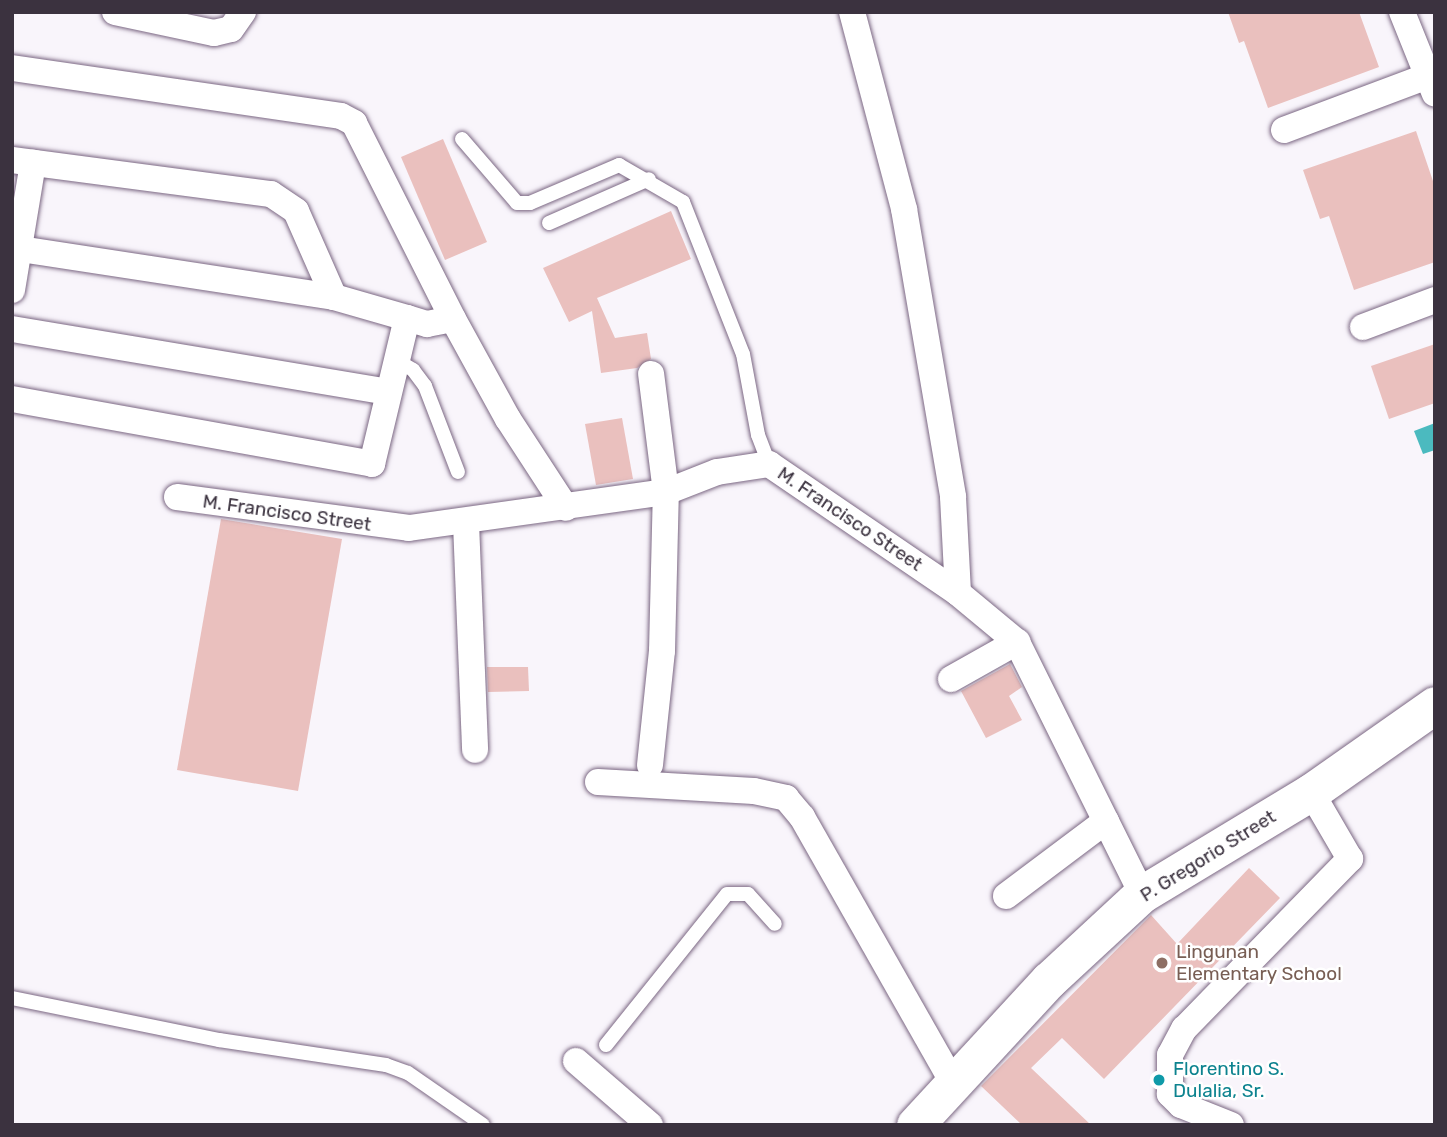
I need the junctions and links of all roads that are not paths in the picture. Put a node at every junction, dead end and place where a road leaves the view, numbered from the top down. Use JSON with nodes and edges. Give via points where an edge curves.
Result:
{"nodes":[{"id":1,"x":115,"y":12,"type":"edge"},
{"id":2,"x":243,"y":12,"type":"edge"},
{"id":3,"x":852,"y":12,"type":"edge"},
{"id":4,"x":1402,"y":12,"type":"edge"},
{"id":5,"x":152,"y":15,"type":"edge"},
{"id":6,"x":12,"y":68,"type":"edge"},
{"id":7,"x":1431,"y":85,"type":"edge"},
{"id":8,"x":1284,"y":130,"type":"dead end"},
{"id":9,"x":462,"y":138,"type":"dead end"},
{"id":10,"x":23,"y":161,"type":"edge"},
{"id":11,"x":649,"y":179,"type":"junction"},
{"id":12,"x":549,"y":223,"type":"dead end"},
{"id":13,"x":19,"y":249,"type":"junction"},
{"id":14,"x":12,"y":289,"type":"edge"},
{"id":15,"x":334,"y":297,"type":"junction"},
{"id":16,"x":1435,"y":300,"type":"edge"},
{"id":17,"x":407,"y":318,"type":"junction"},
{"id":18,"x":453,"y":319,"type":"junction"},
{"id":19,"x":1363,"y":327,"type":"dead end"},
{"id":20,"x":12,"y":329,"type":"edge"},
{"id":21,"x":396,"y":360,"type":"junction"},
{"id":22,"x":650,"y":374,"type":"dead end"},
{"id":23,"x":388,"y":391,"type":"junction"},
{"id":24,"x":12,"y":399,"type":"edge"},
{"id":25,"x":769,"y":464,"type":"junction"},
{"id":26,"x":458,"y":472,"type":"dead end"},
{"id":27,"x":666,"y":492,"type":"junction"},
{"id":28,"x":177,"y":497,"type":"dead end"},
{"id":29,"x":566,"y":508,"type":"junction"},
{"id":30,"x":466,"y":523,"type":"junction"},
{"id":31,"x":958,"y":593,"type":"junction"},
{"id":32,"x":1017,"y":642,"type":"junction"},
{"id":33,"x":951,"y":679,"type":"dead end"},
{"id":34,"x":1435,"y":705,"type":"edge"},
{"id":35,"x":475,"y":750,"type":"dead end"},
{"id":36,"x":650,"y":765,"type":"dead end"},
{"id":37,"x":598,"y":782,"type":"dead end"},
{"id":38,"x":1311,"y":792,"type":"junction"},
{"id":39,"x":1107,"y":821,"type":"junction"},
{"id":40,"x":1142,"y":894,"type":"junction"},
{"id":41,"x":1006,"y":896,"type":"dead end"},
{"id":42,"x":775,"y":924,"type":"dead end"},
{"id":43,"x":12,"y":998,"type":"edge"},
{"id":44,"x":606,"y":1045,"type":"dead end"},
{"id":45,"x":576,"y":1061,"type":"dead end"},
{"id":46,"x":952,"y":1081,"type":"junction"},
{"id":47,"x":1176,"y":1115,"type":"edge"},
{"id":48,"x":483,"y":1125,"type":"edge"},
{"id":49,"x":650,"y":1125,"type":"edge"},
{"id":50,"x":915,"y":1125,"type":"edge"},
{"id":51,"x":1231,"y":1125,"type":"edge"}],
"edges":[{"from":1,"to":5,"type":"street"},
{"from":2,"to":5,"type":"street","via":[[232,29],[214,33]]},
{"from":3,"to":31,"type":"street","via":[[904,209],[953,497]]},
{"from":4,"to":7,"type":"street"},
{"from":6,"to":18,"type":"street","via":[[341,116],[354,123]]},
{"from":7,"to":8,"type":"street"},
{"from":9,"to":11,"type":"lane","via":[[517,204],[530,203],[619,165]]},
{"from":10,"to":13,"type":"street"},
{"from":10,"to":15,"type":"street","via":[[271,194],[296,211]]},
{"from":11,"to":12,"type":"lane"},
{"from":11,"to":25,"type":"lane","via":[[683,202],[743,354],[758,435]]},
{"from":13,"to":14,"type":"street"},
{"from":13,"to":15,"type":"street"},
{"from":15,"to":17,"type":"street"},
{"from":16,"to":19,"type":"street"},
{"from":17,"to":18,"type":"street","via":[[426,324]]},
{"from":17,"to":21,"type":"street"},
{"from":18,"to":29,"type":"street","via":[[508,419]]},
{"from":20,"to":23,"type":"street"},
{"from":21,"to":23,"type":"street"},
{"from":21,"to":26,"type":"lane","via":[[413,369],[425,386]]},
{"from":22,"to":27,"type":"street"},
{"from":23,"to":24,"type":"street","via":[[372,464]]},
{"from":25,"to":27,"type":"street","name":"M. Francisco Street","via":[[717,472]]},
{"from":25,"to":31,"type":"street","name":"M. Francisco Street"},
{"from":27,"to":29,"type":"street","name":"M. Francisco Street"},
{"from":27,"to":36,"type":"street","via":[[662,651]]},
{"from":28,"to":30,"type":"street","name":"M. Francisco Street","via":[[374,526]]},
{"from":29,"to":30,"type":"street","name":"M. Francisco Street"},
{"from":30,"to":35,"type":"street"},
{"from":31,"to":32,"type":"street","name":"M. Francisco Street"},
{"from":32,"to":33,"type":"street"},
{"from":32,"to":39,"type":"street","name":"M. Francisco Street"},
{"from":34,"to":38,"type":"street","name":"P. Gregorio Street"},
{"from":37,"to":46,"type":"street","via":[[754,790],[786,797],[802,817]]},
{"from":38,"to":40,"type":"street","name":"P. Gregorio Street"},
{"from":38,"to":47,"type":"street","via":[[1350,859],[1184,1029],[1170,1055],[1168,1079]]},
{"from":39,"to":40,"type":"street","name":"M. Francisco Street"},
{"from":39,"to":41,"type":"street"},
{"from":40,"to":46,"type":"street","name":"P. Gregorio Street","via":[[1049,980]]},
{"from":42,"to":44,"type":"lane","via":[[748,894],[727,894]]},
{"from":43,"to":48,"type":"lane","via":[[219,1040],[386,1065],[408,1073]]},
{"from":45,"to":49,"type":"street"},
{"from":46,"to":50,"type":"street","name":"P. Gregorio Street"},
{"from":47,"to":51,"type":"street"}]}
